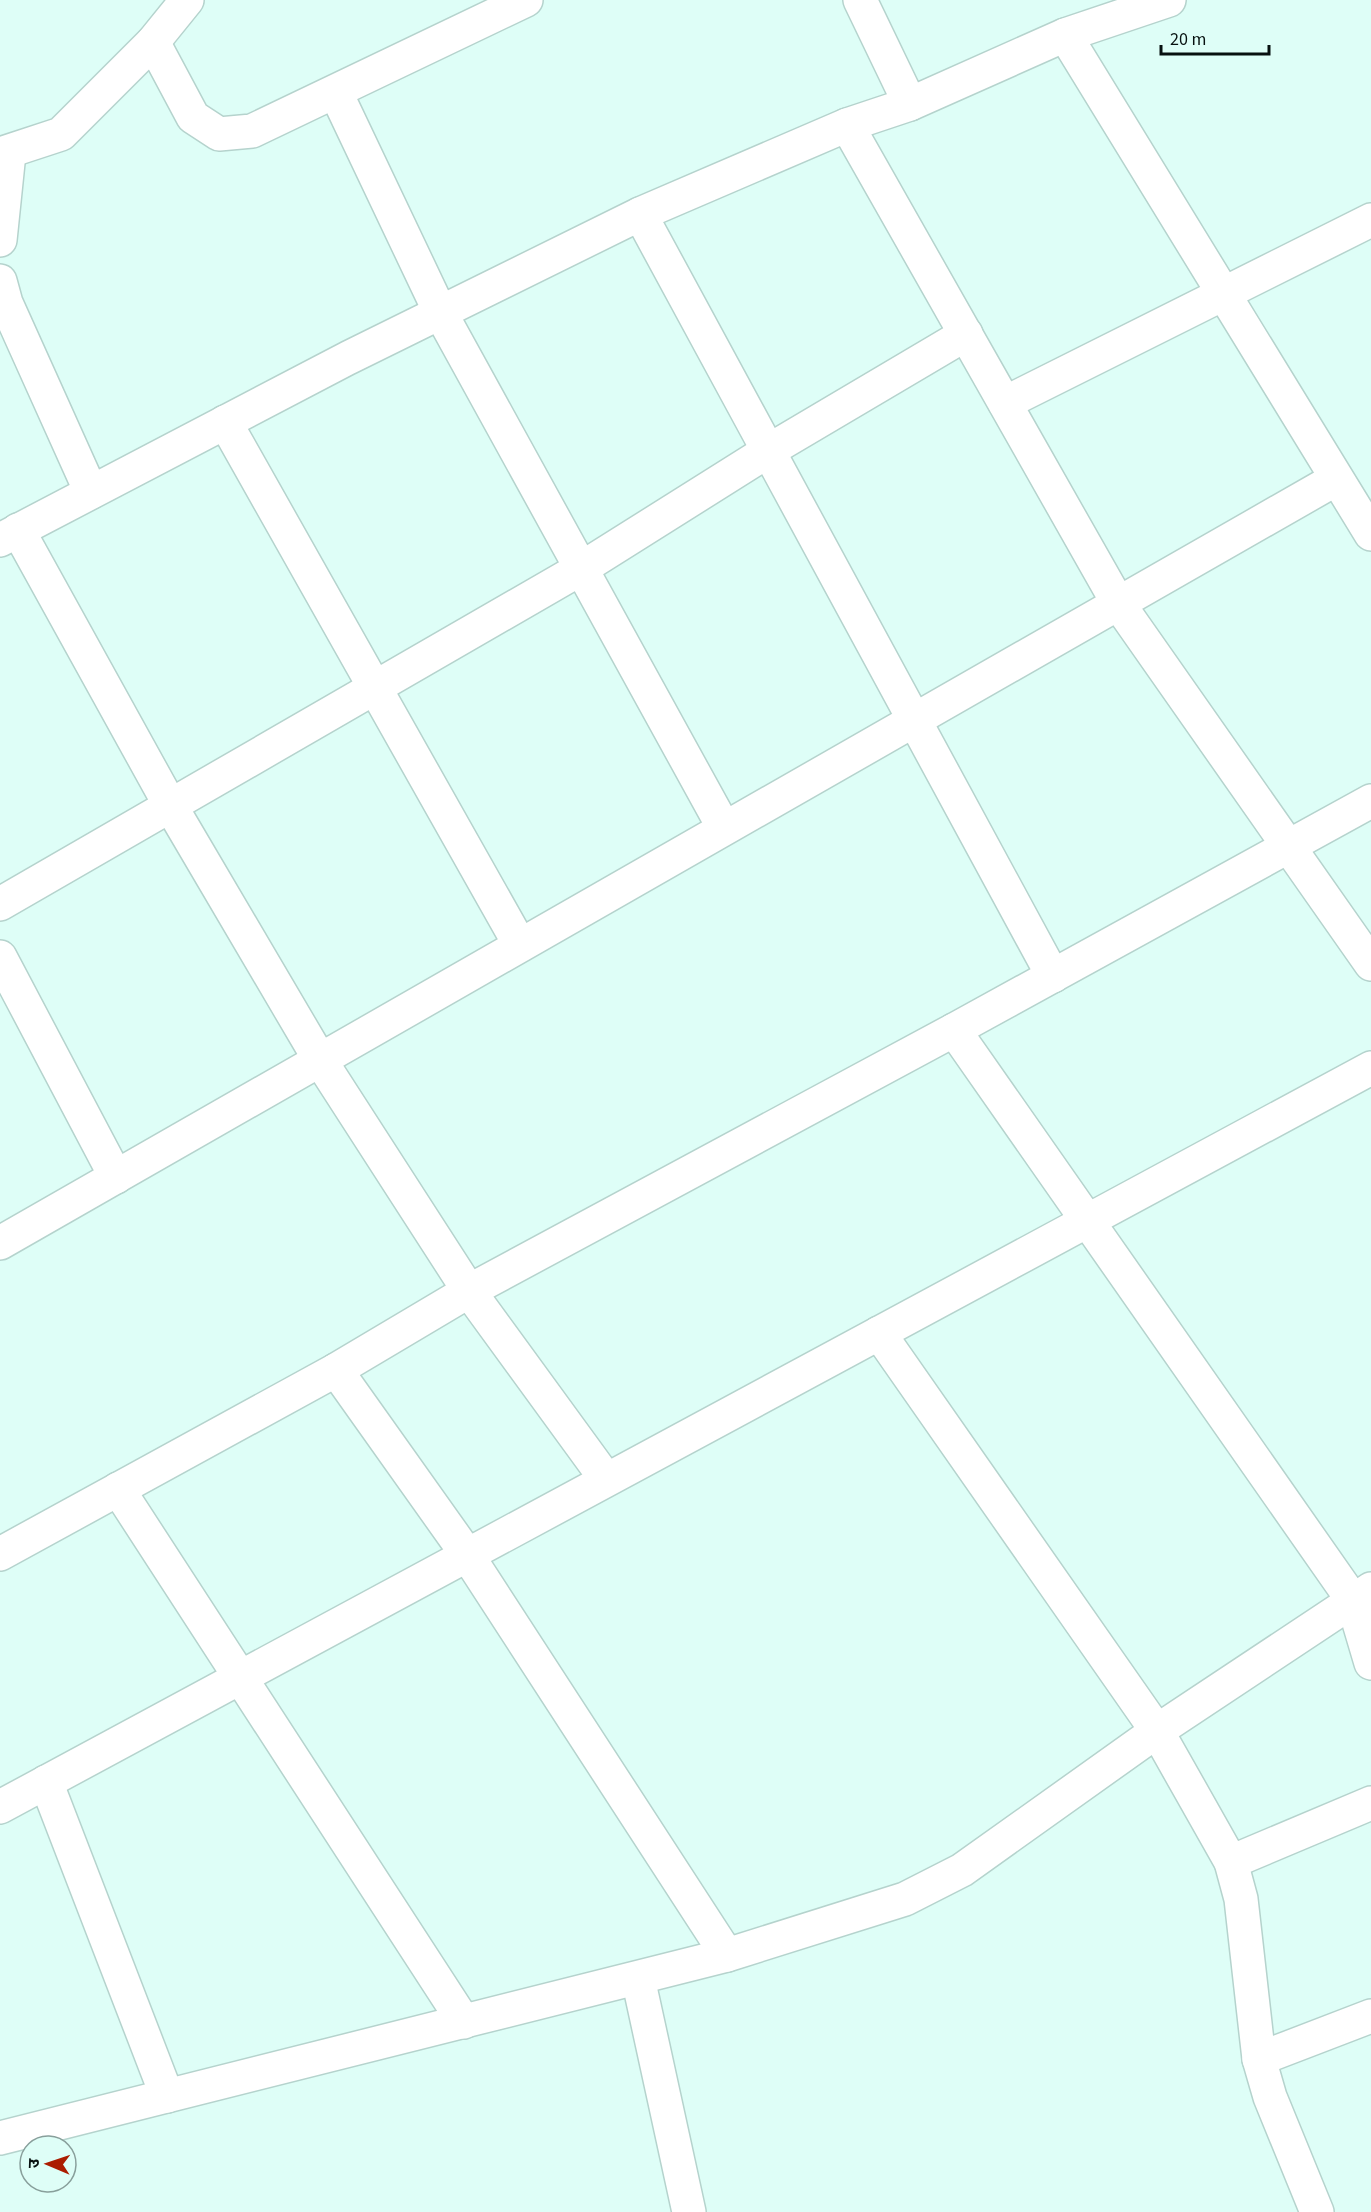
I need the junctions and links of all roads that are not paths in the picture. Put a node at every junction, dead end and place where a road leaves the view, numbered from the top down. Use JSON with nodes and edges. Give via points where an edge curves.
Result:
{"nodes":[{"id":1,"x":187,"y":0,"type":"edge"},
{"id":2,"x":526,"y":0,"type":"edge"},
{"id":3,"x":860,"y":0,"type":"edge"},
{"id":4,"x":1168,"y":0,"type":"edge"},
{"id":5,"x":1065,"y":35,"type":"junction"},
{"id":6,"x":153,"y":42,"type":"junction"},
{"id":7,"x":336,"y":93,"type":"junction"},
{"id":8,"x":910,"y":104,"type":"junction"},
{"id":9,"x":847,"y":126,"type":"junction"},
{"id":10,"x":5,"y":153,"type":"edge"},
{"id":11,"x":640,"y":214,"type":"junction"},
{"id":12,"x":1371,"y":220,"type":"edge"},
{"id":13,"x":0,"y":240,"type":"edge"},
{"id":14,"x":0,"y":281,"type":"edge"},
{"id":15,"x":1222,"y":292,"type":"junction"},
{"id":16,"x":440,"y":312,"type":"junction"},
{"id":17,"x":966,"y":334,"type":"junction"},
{"id":18,"x":1005,"y":403,"type":"junction"},
{"id":19,"x":225,"y":422,"type":"junction"},
{"id":20,"x":768,"y":451,"type":"junction"},
{"id":21,"x":1336,"y":478,"type":"junction"},
{"id":22,"x":91,"y":492,"type":"junction"},
{"id":23,"x":1371,"y":534,"type":"edge"},
{"id":24,"x":9,"y":535,"type":"edge"},
{"id":25,"x":582,"y":568,"type":"junction"},
{"id":26,"x":1118,"y":603,"type":"junction"},
{"id":27,"x":375,"y":686,"type":"junction"},
{"id":28,"x":914,"y":720,"type":"junction"},
{"id":29,"x":1371,"y":801,"type":"edge"},
{"id":30,"x":170,"y":805,"type":"junction"},
{"id":31,"x":724,"y":828,"type":"junction"},
{"id":32,"x":1289,"y":847,"type":"junction"},
{"id":33,"x":0,"y":904,"type":"edge"},
{"id":34,"x":520,"y":945,"type":"junction"},
{"id":35,"x":0,"y":957,"type":"edge"},
{"id":36,"x":1371,"y":964,"type":"edge"},
{"id":37,"x":1053,"y":976,"type":"junction"},
{"id":38,"x":954,"y":1030,"type":"junction"},
{"id":39,"x":320,"y":1060,"type":"junction"},
{"id":40,"x":1371,"y":1068,"type":"edge"},
{"id":41,"x":116,"y":1177,"type":"junction"},
{"id":42,"x":1089,"y":1222,"type":"junction"},
{"id":43,"x":0,"y":1243,"type":"edge"},
{"id":44,"x":469,"y":1291,"type":"junction"},
{"id":45,"x":879,"y":1333,"type":"junction"},
{"id":46,"x":336,"y":1370,"type":"junction"},
{"id":47,"x":606,"y":1479,"type":"junction"},
{"id":48,"x":118,"y":1489,"type":"junction"},
{"id":49,"x":466,"y":1553,"type":"junction"},
{"id":50,"x":0,"y":1554,"type":"edge"},
{"id":51,"x":1362,"y":1594,"type":"edge"},
{"id":52,"x":1371,"y":1664,"type":"edge"},
{"id":53,"x":240,"y":1676,"type":"junction"},
{"id":54,"x":1157,"y":1731,"type":"junction"},
{"id":55,"x":46,"y":1782,"type":"junction"},
{"id":56,"x":1371,"y":1803,"type":"edge"},
{"id":57,"x":0,"y":1807,"type":"edge"},
{"id":58,"x":1231,"y":1862,"type":"junction"},
{"id":59,"x":726,"y":1955,"type":"junction"},
{"id":60,"x":638,"y":1978,"type":"junction"},
{"id":61,"x":1371,"y":2016,"type":"edge"},
{"id":62,"x":464,"y":2022,"type":"junction"},
{"id":63,"x":1259,"y":2059,"type":"junction"},
{"id":64,"x":166,"y":2096,"type":"junction"},
{"id":65,"x":0,"y":2138,"type":"edge"},
{"id":66,"x":689,"y":2212,"type":"edge"},
{"id":67,"x":1317,"y":2212,"type":"edge"}],
"edges":[{"from":1,"to":6,"type":"street"},
{"from":2,"to":7,"type":"street"},
{"from":3,"to":8,"type":"street"},
{"from":4,"to":5,"type":"street"},
{"from":5,"to":8,"type":"street"},
{"from":5,"to":15,"type":"street"},
{"from":6,"to":7,"type":"street","via":[[193,117],[219,134],[252,131]]},
{"from":6,"to":10,"type":"street","via":[[61,134]]},
{"from":7,"to":16,"type":"street"},
{"from":8,"to":9,"type":"street"},
{"from":9,"to":11,"type":"street"},
{"from":9,"to":17,"type":"street"},
{"from":10,"to":13,"type":"street"},
{"from":11,"to":16,"type":"street"},
{"from":11,"to":20,"type":"street"},
{"from":12,"to":15,"type":"street"},
{"from":14,"to":22,"type":"street","via":[[6,303]]},
{"from":15,"to":18,"type":"street"},
{"from":15,"to":21,"type":"street"},
{"from":16,"to":19,"type":"street"},
{"from":16,"to":25,"type":"street"},
{"from":17,"to":18,"type":"street"},
{"from":17,"to":20,"type":"street"},
{"from":18,"to":26,"type":"street"},
{"from":19,"to":22,"type":"street"},
{"from":19,"to":27,"type":"street"},
{"from":20,"to":25,"type":"street"},
{"from":20,"to":28,"type":"street"},
{"from":21,"to":23,"type":"street"},
{"from":21,"to":26,"type":"street"},
{"from":22,"to":24,"type":"street"},
{"from":24,"to":30,"type":"street"},
{"from":25,"to":27,"type":"street"},
{"from":25,"to":31,"type":"street"},
{"from":26,"to":28,"type":"street"},
{"from":26,"to":32,"type":"street"},
{"from":27,"to":30,"type":"street"},
{"from":27,"to":34,"type":"street"},
{"from":28,"to":31,"type":"street"},
{"from":28,"to":37,"type":"street"},
{"from":29,"to":32,"type":"street"},
{"from":30,"to":33,"type":"street"},
{"from":30,"to":39,"type":"street"},
{"from":31,"to":34,"type":"street"},
{"from":32,"to":36,"type":"street"},
{"from":32,"to":37,"type":"street"},
{"from":34,"to":39,"type":"street"},
{"from":35,"to":41,"type":"street"},
{"from":37,"to":38,"type":"street"},
{"from":38,"to":42,"type":"street"},
{"from":38,"to":44,"type":"street"},
{"from":39,"to":41,"type":"street"},
{"from":39,"to":44,"type":"street"},
{"from":40,"to":42,"type":"street"},
{"from":41,"to":43,"type":"street"},
{"from":42,"to":45,"type":"street"},
{"from":42,"to":51,"type":"street"},
{"from":44,"to":46,"type":"street"},
{"from":44,"to":47,"type":"street"},
{"from":45,"to":47,"type":"street"},
{"from":45,"to":54,"type":"street"},
{"from":46,"to":48,"type":"street"},
{"from":46,"to":49,"type":"street"},
{"from":47,"to":49,"type":"street"},
{"from":48,"to":50,"type":"street"},
{"from":48,"to":53,"type":"street"},
{"from":49,"to":53,"type":"street"},
{"from":49,"to":59,"type":"street"},
{"from":51,"to":52,"type":"street"},
{"from":51,"to":54,"type":"street"},
{"from":53,"to":55,"type":"street"},
{"from":53,"to":62,"type":"street"},
{"from":54,"to":58,"type":"street"},
{"from":54,"to":59,"type":"street","via":[[962,1870],[905,1899]]},
{"from":55,"to":57,"type":"street"},
{"from":55,"to":64,"type":"street"},
{"from":56,"to":58,"type":"street"},
{"from":58,"to":63,"type":"street","via":[[1241,1899]]},
{"from":59,"to":60,"type":"street"},
{"from":60,"to":62,"type":"street"},
{"from":60,"to":66,"type":"street"},
{"from":61,"to":63,"type":"street"},
{"from":62,"to":64,"type":"street"},
{"from":63,"to":67,"type":"street","via":[[1270,2097]]},
{"from":64,"to":65,"type":"street"}]}
